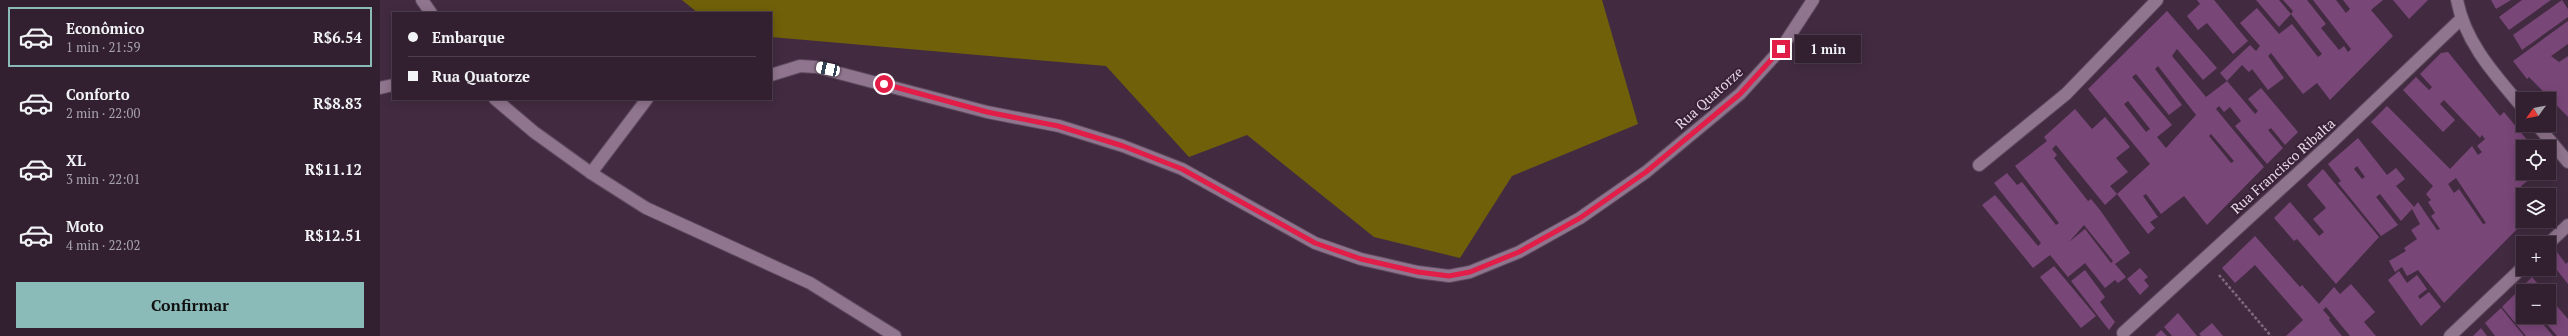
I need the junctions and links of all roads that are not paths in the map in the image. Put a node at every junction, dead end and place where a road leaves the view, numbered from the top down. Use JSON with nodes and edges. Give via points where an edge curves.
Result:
{"nodes":[{"id":1,"x":422,"y":0,"type":"edge"},
{"id":2,"x":1813,"y":0,"type":"edge"},
{"id":3,"x":2157,"y":0,"type":"edge"},
{"id":4,"x":2457,"y":0,"type":"edge"},
{"id":5,"x":430,"y":12,"type":"edge"},
{"id":6,"x":2460,"y":19,"type":"junction"},
{"id":7,"x":772,"y":75,"type":"edge"},
{"id":8,"x":392,"y":85,"type":"edge"},
{"id":9,"x":380,"y":88,"type":"edge"},
{"id":10,"x":496,"y":100,"type":"edge"},
{"id":11,"x":646,"y":100,"type":"edge"},
{"id":12,"x":2516,"y":100,"type":"edge"},
{"id":13,"x":2543,"y":132,"type":"edge"},
{"id":14,"x":2568,"y":162,"type":"edge"},
{"id":15,"x":1979,"y":165,"type":"dead end"},
{"id":16,"x":591,"y":174,"type":"junction"},
{"id":17,"x":2568,"y":225,"type":"edge"},
{"id":18,"x":2556,"y":236,"type":"edge"},
{"id":19,"x":2516,"y":274,"type":"edge"},
{"id":20,"x":2123,"y":333,"type":"dead end"},
{"id":21,"x":895,"y":336,"type":"edge"},
{"id":22,"x":2450,"y":336,"type":"edge"}],
"edges":[{"from":1,"to":5,"type":"street"},
{"from":2,"to":7,"type":"street","name":"Rua Quatorze","via":[[1781,49],[1740,94],[1646,172],[1580,218],[1519,252],[1470,272],[1449,276],[1361,259],[1315,243],[1182,169],[1080,132],[987,112],[816,67],[800,66]]},
{"from":3,"to":15,"type":"street","via":[[2066,94]]},
{"from":4,"to":6,"type":"street"},
{"from":6,"to":12,"type":"street","via":[[2486,64]]},
{"from":6,"to":20,"type":"street","name":"Rua Francisco Ribalta","via":[[2332,142]]},
{"from":8,"to":9,"type":"street"},
{"from":10,"to":16,"type":"street"},
{"from":11,"to":16,"type":"street"},
{"from":13,"to":14,"type":"street"},
{"from":16,"to":21,"type":"street","via":[[646,208],[810,283]]},
{"from":17,"to":18,"type":"street"},
{"from":19,"to":22,"type":"street"}]}
